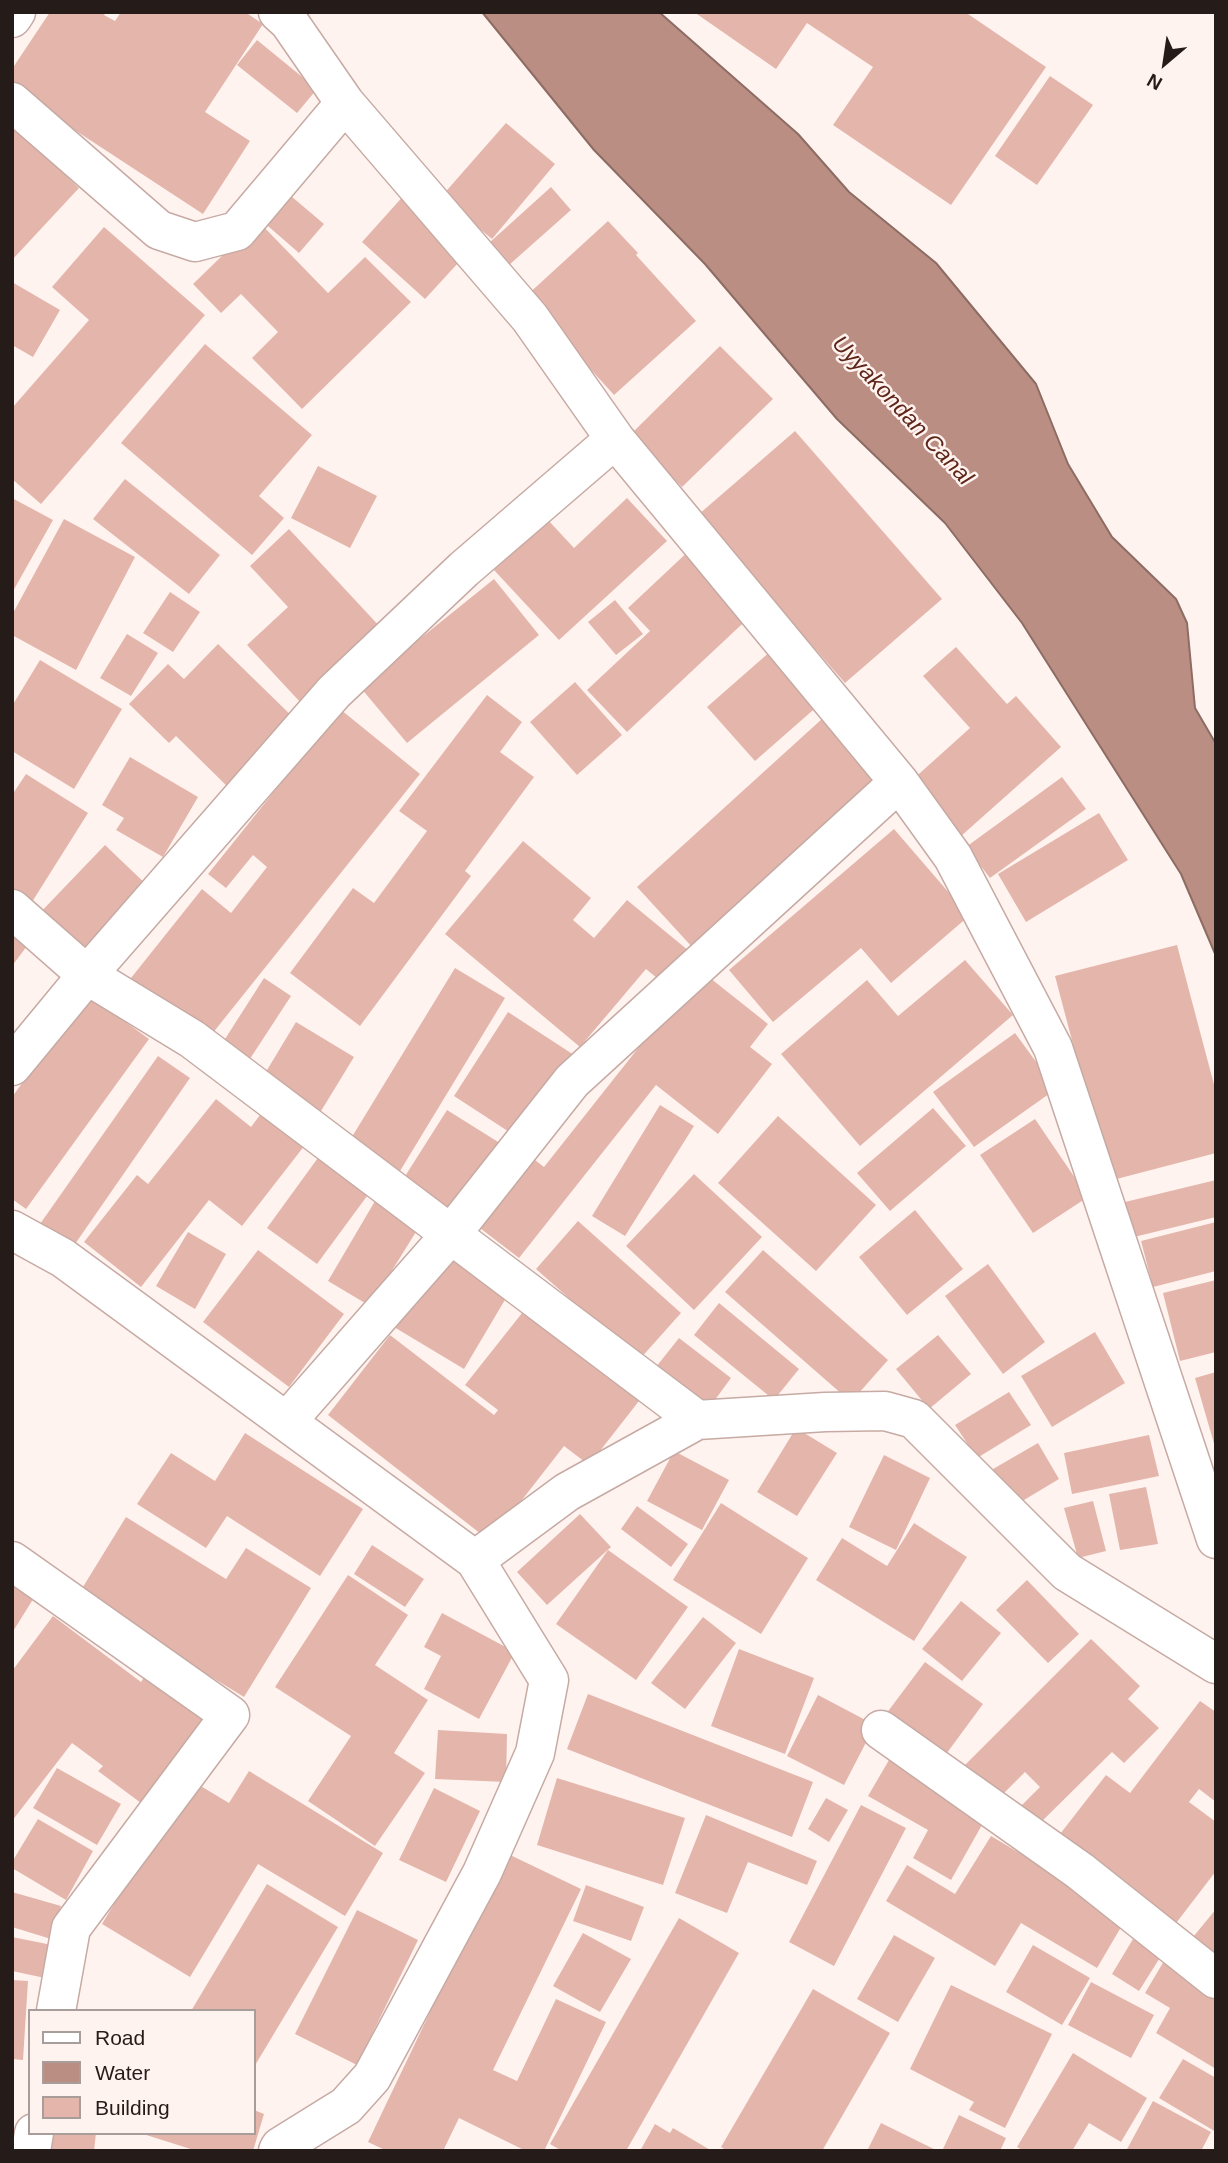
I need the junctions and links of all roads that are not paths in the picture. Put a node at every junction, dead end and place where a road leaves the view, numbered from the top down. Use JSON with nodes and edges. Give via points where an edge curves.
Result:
{"nodes":[{"id":1,"x":16,"y":12,"type":"edge"},
{"id":2,"x":278,"y":12,"type":"edge"},
{"id":3,"x":12,"y":18,"type":"edge"},
{"id":4,"x":12,"y":102,"type":"edge"},
{"id":5,"x":345,"y":103,"type":"junction"},
{"id":6,"x":615,"y":439,"type":"junction"},
{"id":7,"x":899,"y":782,"type":"junction"},
{"id":8,"x":12,"y":909,"type":"edge"},
{"id":9,"x":87,"y":975,"type":"junction"},
{"id":10,"x":12,"y":1066,"type":"edge"},
{"id":11,"x":452,"y":1233,"type":"junction"},
{"id":12,"x":18,"y":1242,"type":"edge"},
{"id":13,"x":697,"y":1420,"type":"junction"},
{"id":14,"x":287,"y":1421,"type":"junction"},
{"id":15,"x":1216,"y":1539,"type":"edge"},
{"id":16,"x":475,"y":1559,"type":"junction"},
{"id":17,"x":12,"y":1561,"type":"edge"},
{"id":18,"x":1216,"y":1664,"type":"edge"},
{"id":19,"x":881,"y":1730,"type":"dead end"},
{"id":20,"x":1216,"y":1979,"type":"edge"},
{"id":21,"x":56,"y":2009,"type":"edge"},
{"id":22,"x":278,"y":2151,"type":"edge"}],
"edges":[{"from":1,"to":3,"type":"street"},
{"from":2,"to":5,"type":"street"},
{"from":4,"to":5,"type":"street","via":[[159,230],[195,242],[237,231]]},
{"from":5,"to":6,"type":"street","via":[[530,318]]},
{"from":6,"to":7,"type":"street"},
{"from":6,"to":9,"type":"street","via":[[464,569],[334,692]]},
{"from":7,"to":11,"type":"street","via":[[572,1081]]},
{"from":7,"to":15,"type":"street","via":[[953,857],[1053,1048]]},
{"from":8,"to":9,"type":"street"},
{"from":9,"to":10,"type":"street"},
{"from":9,"to":11,"type":"street","via":[[192,1039]]},
{"from":11,"to":13,"type":"street"},
{"from":11,"to":14,"type":"street"},
{"from":12,"to":14,"type":"street","via":[[63,1258]]},
{"from":13,"to":16,"type":"street","via":[[567,1492]]},
{"from":13,"to":18,"type":"street","via":[[873,1411],[914,1419],[1067,1572]]},
{"from":14,"to":16,"type":"street"},
{"from":16,"to":22,"type":"street","via":[[549,1681],[536,1752],[482,1873],[372,2077],[346,2106]]},
{"from":17,"to":21,"type":"street","via":[[230,1715],[71,1928]]},
{"from":19,"to":20,"type":"street","via":[[1080,1871]]}]}
